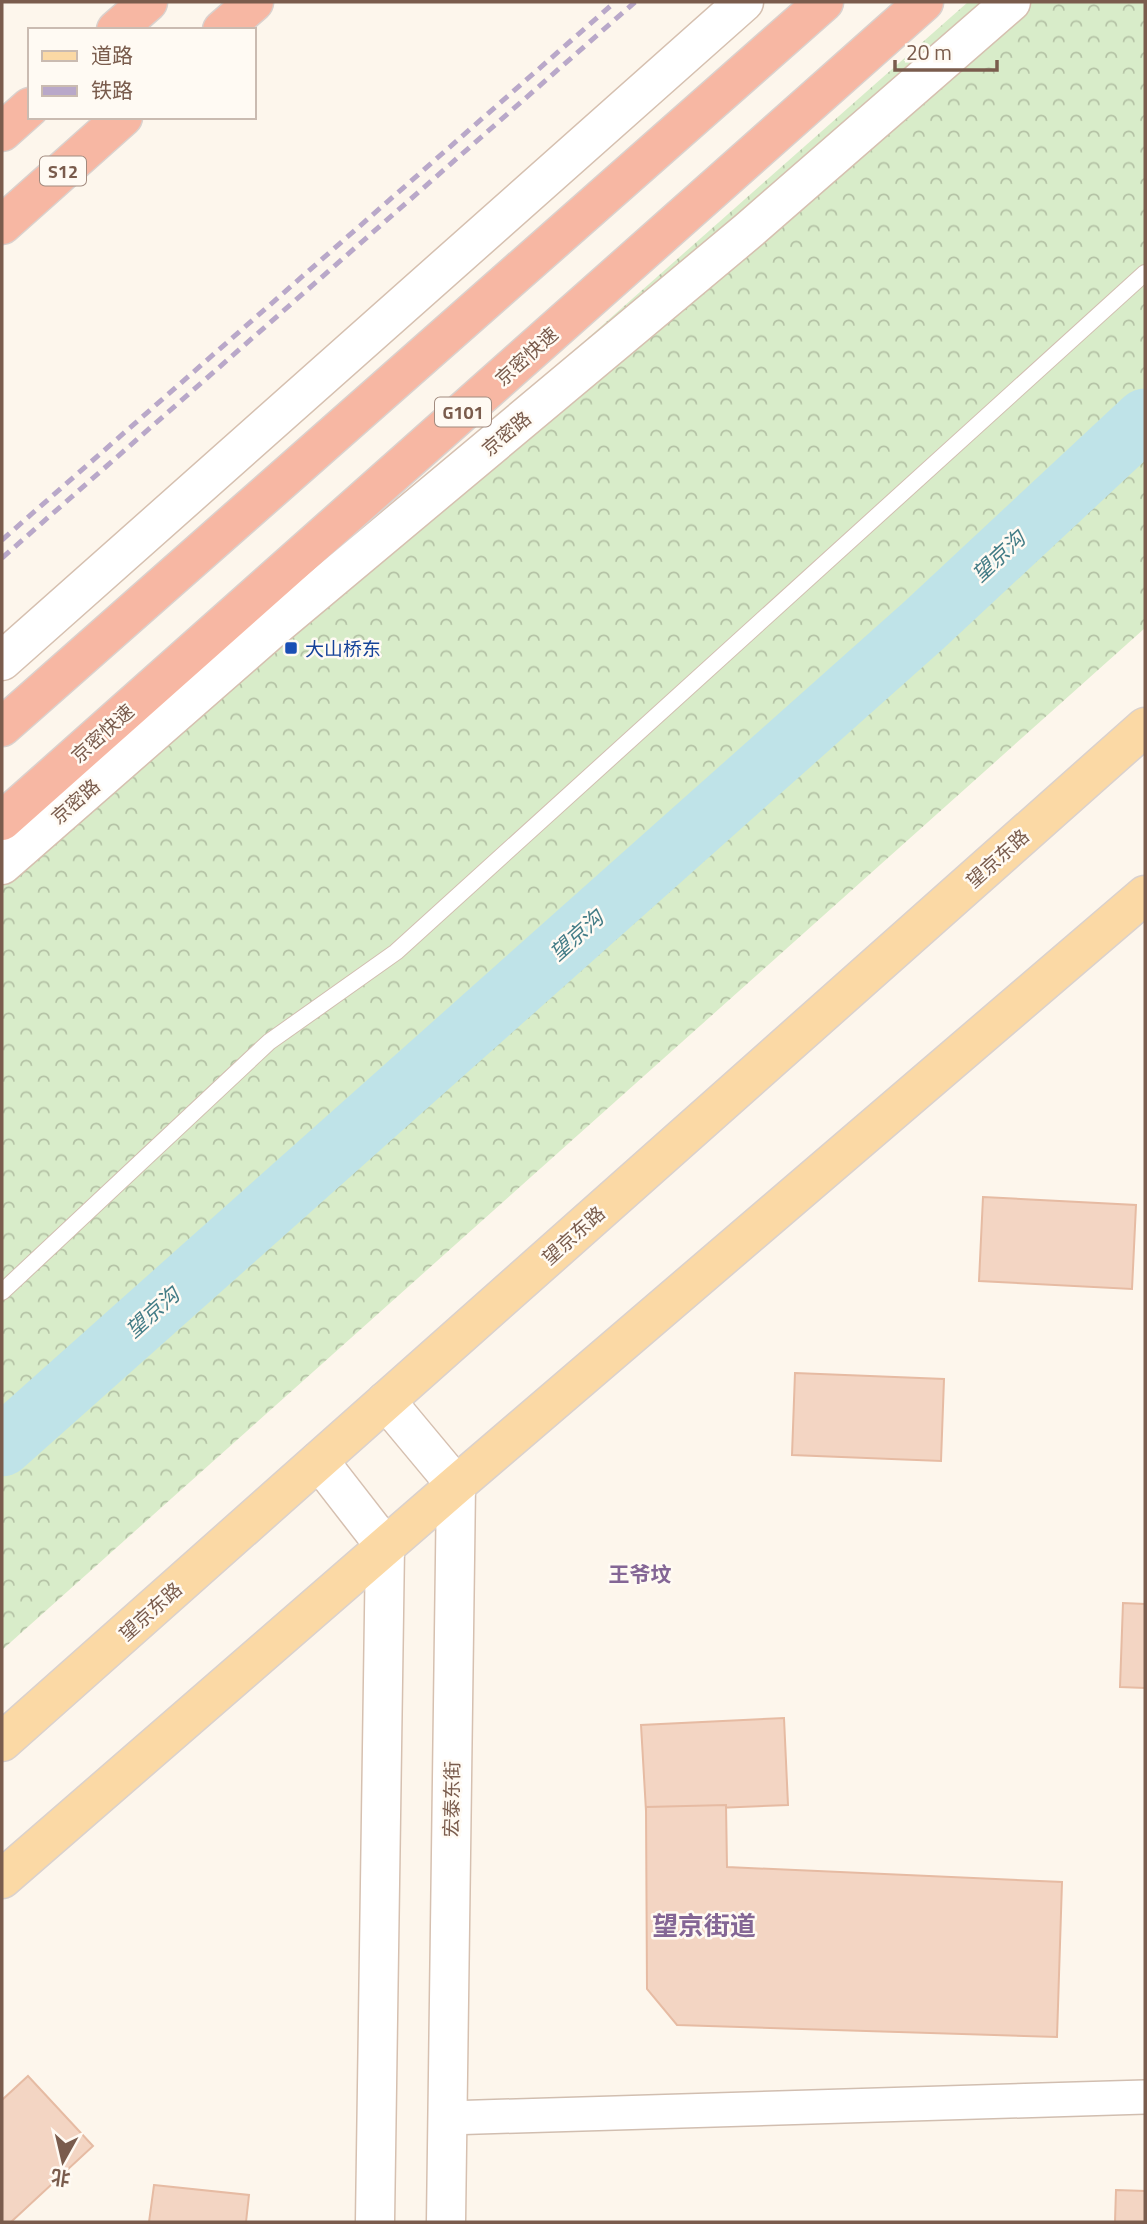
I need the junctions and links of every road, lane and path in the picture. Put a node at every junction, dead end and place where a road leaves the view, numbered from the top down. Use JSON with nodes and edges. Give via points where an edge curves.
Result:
{"nodes":[{"id":1,"x":148,"y":2,"type":"edge"},
{"id":2,"x":254,"y":2,"type":"edge"},
{"id":3,"x":744,"y":2,"type":"edge"},
{"id":4,"x":824,"y":2,"type":"edge"},
{"id":5,"x":924,"y":2,"type":"edge"},
{"id":6,"x":1011,"y":2,"type":"edge"},
{"id":7,"x":119,"y":28,"type":"edge"},
{"id":8,"x":224,"y":28,"type":"edge"},
{"id":9,"x":28,"y":109,"type":"edge"},
{"id":10,"x":121,"y":119,"type":"edge"},
{"id":11,"x":2,"y":132,"type":"edge"},
{"id":12,"x":2,"y":225,"type":"edge"},
{"id":13,"x":1145,"y":273,"type":"edge"},
{"id":14,"x":2,"y":661,"type":"edge"},
{"id":15,"x":2,"y":727,"type":"edge"},
{"id":16,"x":1145,"y":727,"type":"edge"},
{"id":17,"x":2,"y":821,"type":"edge"},
{"id":18,"x":2,"y":865,"type":"edge"},
{"id":19,"x":1145,"y":895,"type":"edge"},
{"id":20,"x":2,"y":1292,"type":"edge"},
{"id":21,"x":386,"y":1401,"type":"junction"},
{"id":22,"x":319,"y":1461,"type":"junction"},
{"id":23,"x":456,"y":1485,"type":"junction"},
{"id":24,"x":385,"y":1546,"type":"junction"},
{"id":25,"x":2,"y":1742,"type":"edge"},
{"id":26,"x":2,"y":1879,"type":"edge"},
{"id":27,"x":1145,"y":2098,"type":"edge"},
{"id":28,"x":447,"y":2118,"type":"junction"},
{"id":29,"x":375,"y":2222,"type":"edge"},
{"id":30,"x":446,"y":2222,"type":"edge"}],
"edges":[{"from":1,"to":7,"type":"highway"},
{"from":2,"to":8,"type":"highway"},
{"from":3,"to":14,"type":"main road"},
{"from":4,"to":15,"type":"highway"},
{"from":5,"to":17,"type":"highway","name":"京密快速","number":"G101"},
{"from":6,"to":18,"type":"main road","name":"京密路","number":"G101","via":[[738,239],[261,638]]},
{"from":9,"to":11,"type":"highway"},
{"from":10,"to":12,"type":"highway","number":"S12"},
{"from":13,"to":20,"type":"lane","via":[[396,952],[269,1042]]},
{"from":16,"to":21,"type":"main road","name":"望京东路"},
{"from":19,"to":23,"type":"main road"},
{"from":21,"to":22,"type":"main road","name":"望京东路"},
{"from":21,"to":23,"type":"main road"},
{"from":22,"to":24,"type":"main road"},
{"from":22,"to":25,"type":"main road","name":"望京东路"},
{"from":23,"to":24,"type":"main road"},
{"from":23,"to":28,"type":"main road","name":"宏泰东街"},
{"from":24,"to":26,"type":"main road"},
{"from":24,"to":29,"type":"main road"},
{"from":27,"to":28,"type":"street"},
{"from":28,"to":30,"type":"main road","name":"宏泰东街"}]}
